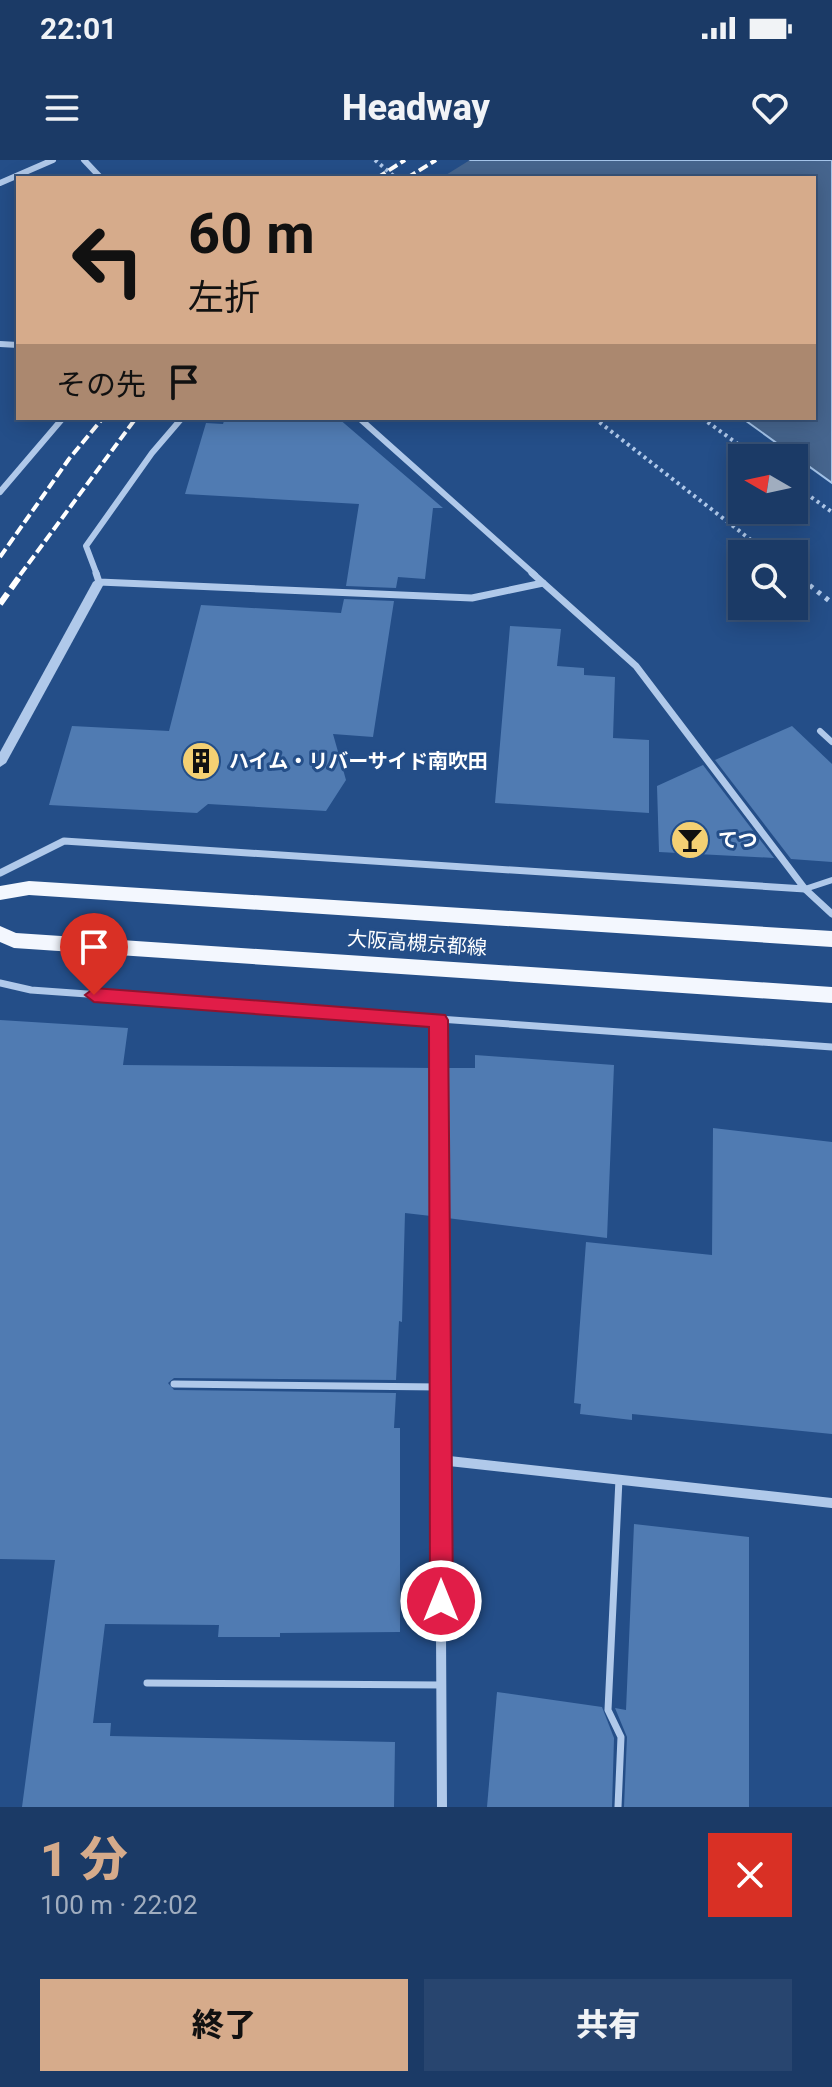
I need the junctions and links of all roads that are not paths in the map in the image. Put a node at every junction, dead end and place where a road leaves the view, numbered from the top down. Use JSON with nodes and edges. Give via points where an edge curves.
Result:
{"nodes":[{"id":1,"x":53,"y":160,"type":"edge"},
{"id":2,"x":84,"y":160,"type":"edge"},
{"id":3,"x":16,"y":176,"type":"edge"},
{"id":4,"x":99,"y":176,"type":"edge"},
{"id":5,"x":61,"y":420,"type":"edge"},
{"id":6,"x":180,"y":420,"type":"edge"},
{"id":7,"x":361,"y":420,"type":"edge"},
{"id":8,"x":0,"y":492,"type":"edge"},
{"id":9,"x":99,"y":582,"type":"junction"},
{"id":10,"x":543,"y":583,"type":"junction"},
{"id":11,"x":820,"y":731,"type":"dead end"},
{"id":12,"x":832,"y":742,"type":"edge"},
{"id":13,"x":0,"y":763,"type":"edge"},
{"id":14,"x":0,"y":873,"type":"edge"},
{"id":15,"x":832,"y":880,"type":"edge"},
{"id":16,"x":805,"y":889,"type":"junction"},
{"id":17,"x":0,"y":893,"type":"edge"},
{"id":18,"x":832,"y":914,"type":"edge"},
{"id":19,"x":0,"y":934,"type":"edge"},
{"id":20,"x":832,"y":939,"type":"edge"},
{"id":21,"x":0,"y":983,"type":"edge"},
{"id":22,"x":832,"y":995,"type":"edge"},
{"id":23,"x":438,"y":1020,"type":"junction"},
{"id":24,"x":832,"y":1047,"type":"edge"},
{"id":25,"x":174,"y":1384,"type":"dead end"},
{"id":26,"x":439,"y":1387,"type":"junction"},
{"id":27,"x":440,"y":1460,"type":"junction"},
{"id":28,"x":619,"y":1479,"type":"junction"},
{"id":29,"x":832,"y":1503,"type":"edge"},
{"id":30,"x":147,"y":1683,"type":"dead end"},
{"id":31,"x":442,"y":1685,"type":"junction"},
{"id":32,"x":442,"y":1807,"type":"edge"},
{"id":33,"x":618,"y":1807,"type":"edge"}],
"edges":[{"from":1,"to":3,"type":"street"},
{"from":2,"to":4,"type":"street"},
{"from":5,"to":8,"type":"street"},
{"from":6,"to":9,"type":"street","via":[[86,546]]},
{"from":7,"to":10,"type":"street"},
{"from":9,"to":10,"type":"street","via":[[472,598]]},
{"from":9,"to":13,"type":"street"},
{"from":10,"to":16,"type":"street","via":[[636,666]]},
{"from":11,"to":12,"type":"lane"},
{"from":14,"to":16,"type":"street","via":[[64,841]]},
{"from":15,"to":16,"type":"lane"},
{"from":16,"to":18,"type":"street"},
{"from":17,"to":20,"type":"main road","name":"大阪高槻京都線","via":[[29,888]]},
{"from":19,"to":22,"type":"main road","name":"大阪高槻京都線","via":[[14,940]]},
{"from":21,"to":23,"type":"street","via":[[31,990]]},
{"from":23,"to":24,"type":"street"},
{"from":23,"to":26,"type":"street"},
{"from":25,"to":26,"type":"lane"},
{"from":26,"to":27,"type":"street"},
{"from":27,"to":28,"type":"street"},
{"from":27,"to":31,"type":"street"},
{"from":28,"to":29,"type":"street"},
{"from":28,"to":33,"type":"lane","via":[[608,1710],[621,1737]]},
{"from":30,"to":31,"type":"lane"},
{"from":31,"to":32,"type":"street"}]}
